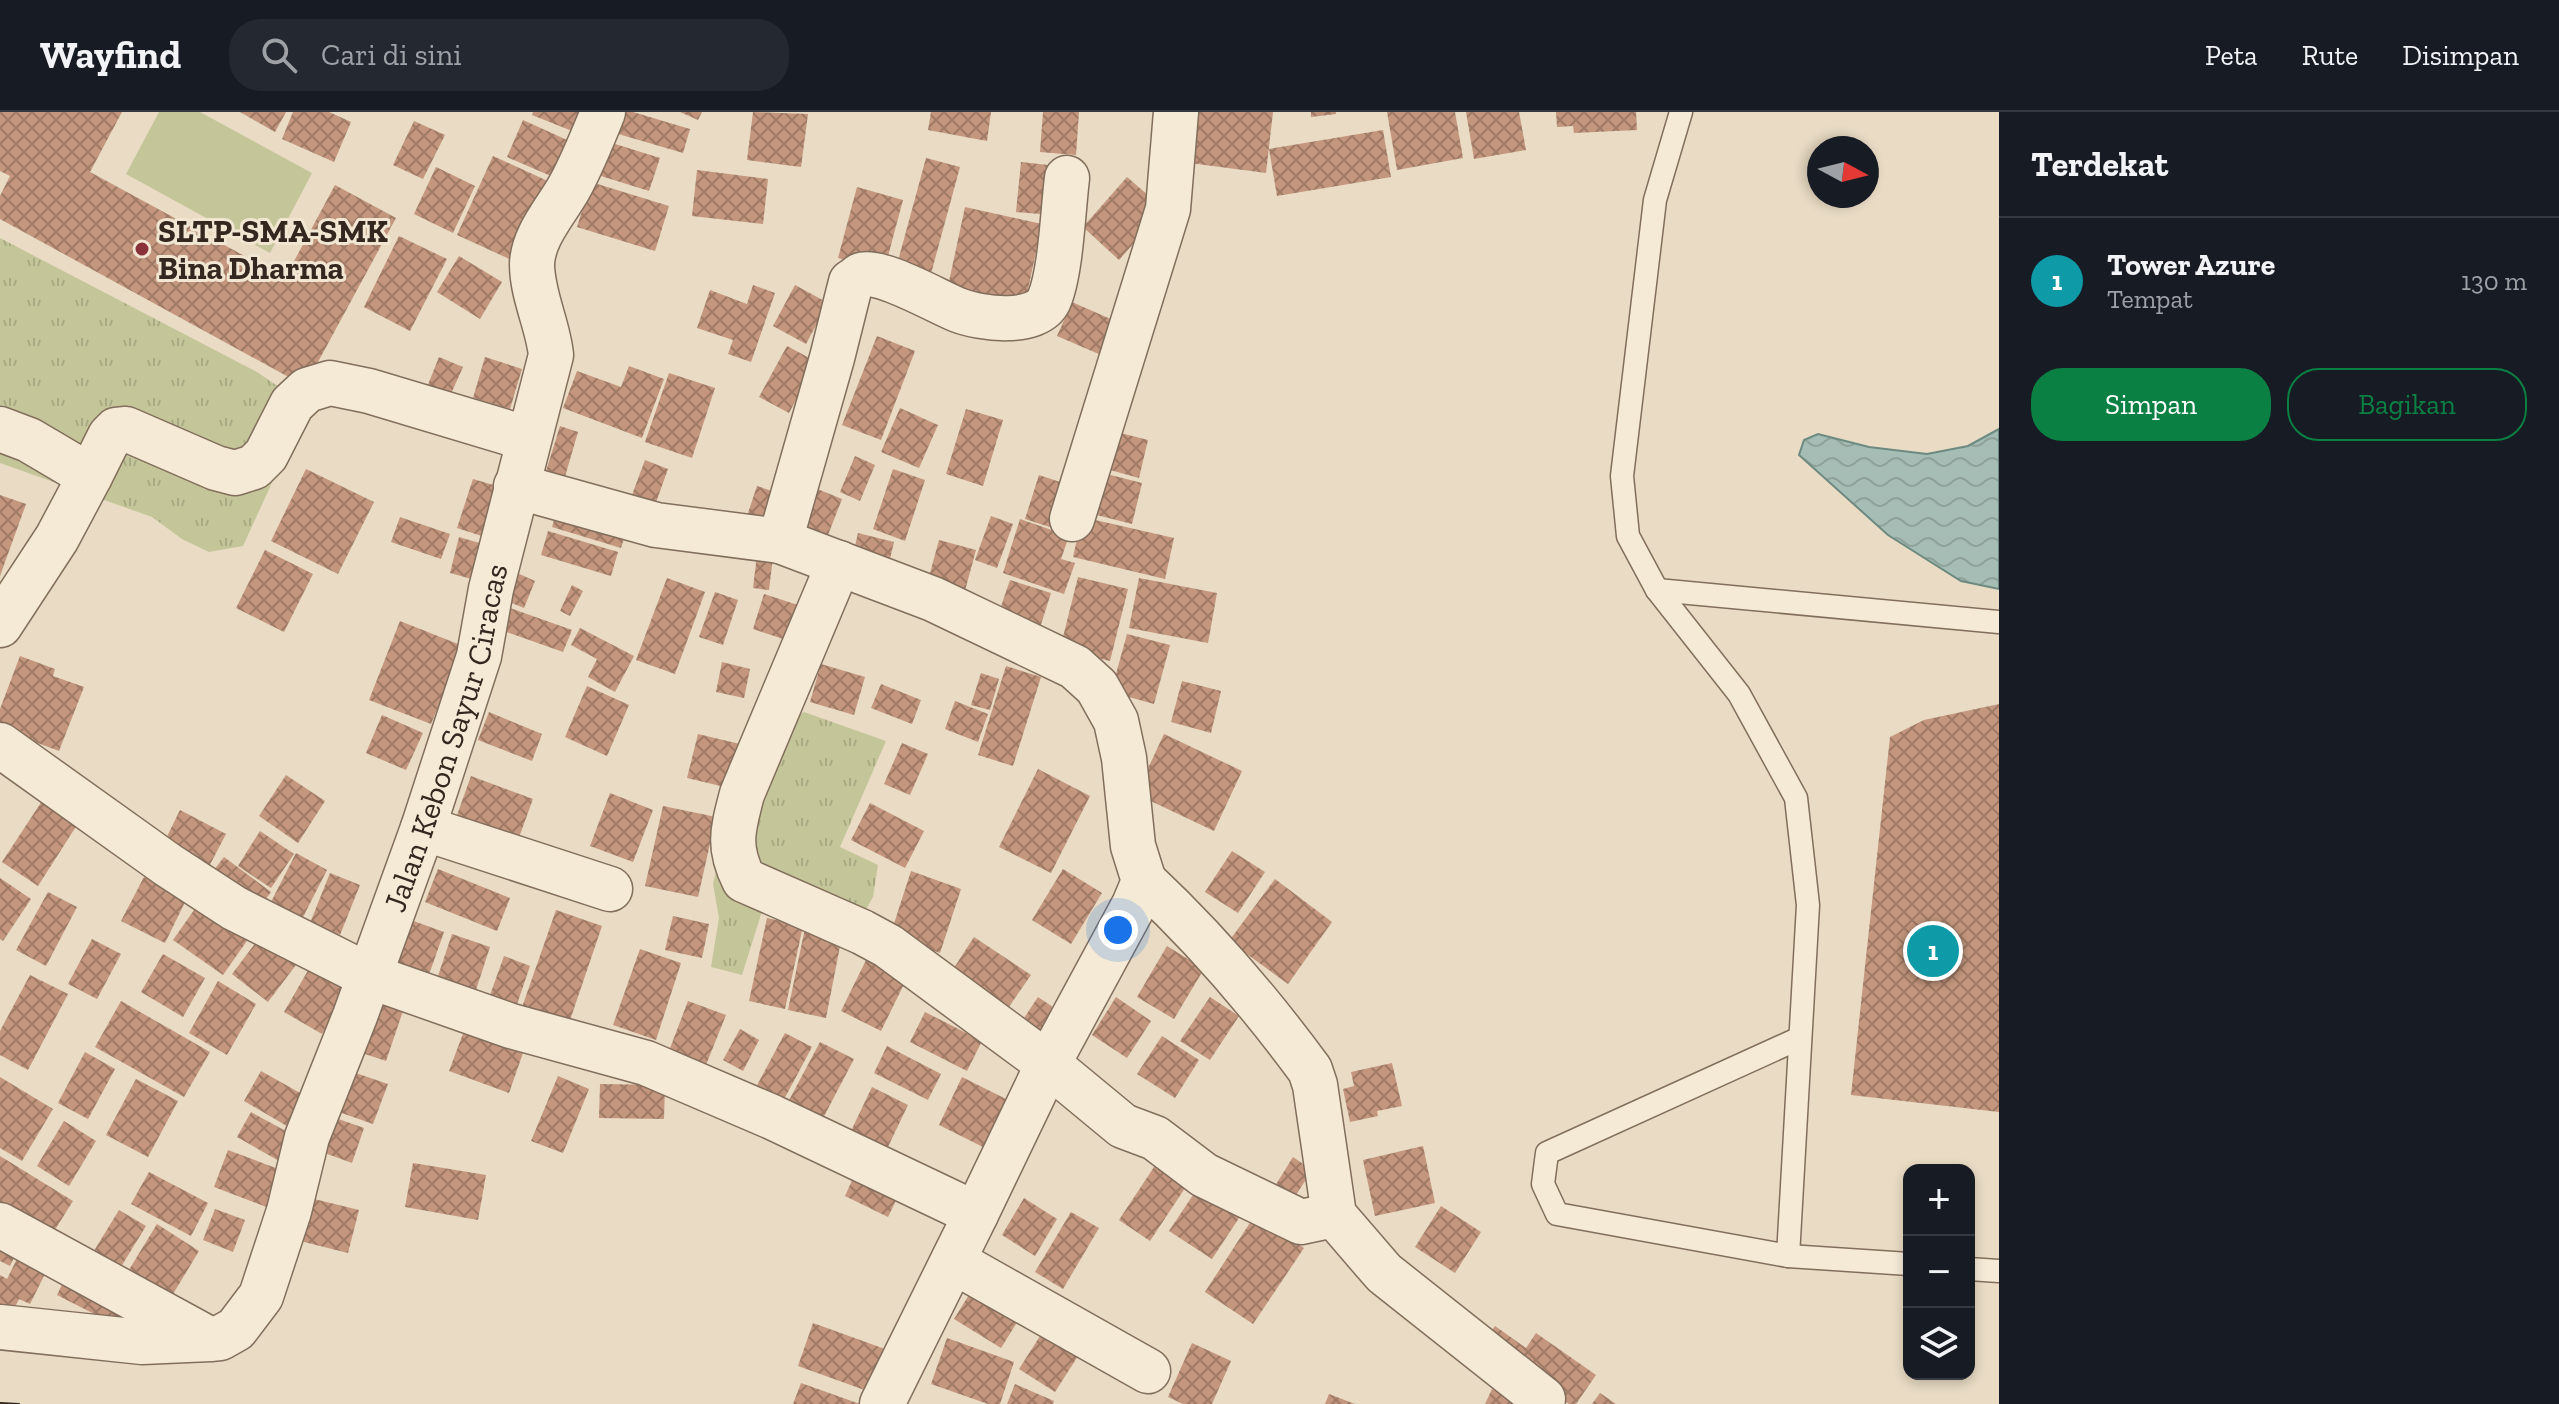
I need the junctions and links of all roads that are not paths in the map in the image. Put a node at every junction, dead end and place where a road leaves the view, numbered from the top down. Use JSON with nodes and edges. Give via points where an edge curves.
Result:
{"nodes":[{"id":1,"x":603,"y":112,"type":"edge"},
{"id":2,"x":1176,"y":112,"type":"edge"},
{"id":3,"x":1681,"y":112,"type":"edge"},
{"id":4,"x":1067,"y":178,"type":"dead end"},
{"id":5,"x":0,"y":429,"type":"edge"},
{"id":6,"x":529,"y":439,"type":"junction"},
{"id":7,"x":90,"y":476,"type":"junction"},
{"id":8,"x":516,"y":486,"type":"junction"},
{"id":9,"x":1072,"y":519,"type":"dead end"},
{"id":10,"x":780,"y":541,"type":"junction"},
{"id":11,"x":839,"y":563,"type":"junction"},
{"id":12,"x":1657,"y":590,"type":"junction"},
{"id":13,"x":1999,"y":622,"type":"edge"},
{"id":14,"x":0,"y":625,"type":"edge"},
{"id":15,"x":0,"y":745,"type":"edge"},
{"id":16,"x":423,"y":828,"type":"junction"},
{"id":17,"x":1144,"y":881,"type":"junction"},
{"id":18,"x":610,"y":889,"type":"dead end"},
{"id":19,"x":369,"y":976,"type":"junction"},
{"id":20,"x":1800,"y":1038,"type":"junction"},
{"id":21,"x":1048,"y":1064,"type":"junction"},
{"id":22,"x":976,"y":1214,"type":"junction"},
{"id":23,"x":1334,"y":1215,"type":"junction"},
{"id":24,"x":0,"y":1225,"type":"edge"},
{"id":25,"x":1788,"y":1256,"type":"junction"},
{"id":26,"x":953,"y":1261,"type":"junction"},
{"id":27,"x":1903,"y":1264,"type":"edge"},
{"id":28,"x":1975,"y":1269,"type":"edge"},
{"id":29,"x":1999,"y":1271,"type":"edge"},
{"id":30,"x":0,"y":1327,"type":"edge"},
{"id":31,"x":210,"y":1339,"type":"junction"},
{"id":32,"x":1148,"y":1371,"type":"dead end"},
{"id":33,"x":1543,"y":1399,"type":"dead end"},
{"id":34,"x":882,"y":1404,"type":"edge"}],
"edges":[{"from":1,"to":6,"type":"street","name":"Jalan Kebon Sayur Ciracas","via":[[569,188],[540,233],[532,262],[551,355]]},
{"from":2,"to":9,"type":"street","via":[[1168,209]]},
{"from":3,"to":12,"type":"lane","via":[[1655,200],[1622,476],[1628,536]]},
{"from":4,"to":10,"type":"street","via":[[1057,264],[1041,312],[1012,318],[961,312],[876,274],[851,282]]},
{"from":5,"to":7,"type":"street"},
{"from":6,"to":7,"type":"street","via":[[330,383],[307,390],[292,404],[266,455],[254,467],[235,473],[216,468],[126,429],[110,436]]},
{"from":6,"to":8,"type":"street","name":"Jalan Kebon Sayur Ciracas"},
{"from":7,"to":14,"type":"street"},
{"from":8,"to":10,"type":"street","via":[[656,525]]},
{"from":8,"to":16,"type":"street","name":"Jalan Kebon Sayur Ciracas","via":[[479,656]]},
{"from":10,"to":11,"type":"street"},
{"from":11,"to":17,"type":"street","via":[[933,599],[1034,647],[1075,667],[1097,687],[1116,721],[1133,846]]},
{"from":11,"to":21,"type":"street","via":[[742,794],[733,859],[744,880],[888,946]]},
{"from":12,"to":13,"type":"lane"},
{"from":12,"to":20,"type":"lane","via":[[1739,694],[1796,798],[1808,905]]},
{"from":15,"to":19,"type":"street","via":[[234,908]]},
{"from":16,"to":18,"type":"street"},
{"from":16,"to":19,"type":"street","name":"Jalan Kebon Sayur Ciracas"},
{"from":17,"to":21,"type":"street"},
{"from":17,"to":23,"type":"street","via":[[1236,974],[1310,1070]]},
{"from":19,"to":22,"type":"street","via":[[511,1026],[646,1063]]},
{"from":19,"to":31,"type":"street","name":"Jalan Kebon Sayur Ciracas","via":[[307,1137],[261,1296],[236,1329]]},
{"from":20,"to":25,"type":"lane"},
{"from":20,"to":25,"type":"lane","via":[[1547,1153],[1543,1184],[1557,1214]]},
{"from":21,"to":22,"type":"street"},
{"from":21,"to":23,"type":"street","via":[[1123,1126],[1155,1138],[1204,1175],[1301,1222]]},
{"from":22,"to":26,"type":"street"},
{"from":23,"to":33,"type":"street","via":[[1384,1273]]},
{"from":24,"to":31,"type":"street"},
{"from":25,"to":27,"type":"lane"},
{"from":26,"to":32,"type":"street"},
{"from":26,"to":34,"type":"street"},
{"from":28,"to":29,"type":"lane"},
{"from":30,"to":31,"type":"street","name":"Jalan Kebon Sayur Ciracas","via":[[142,1342]]}]}
